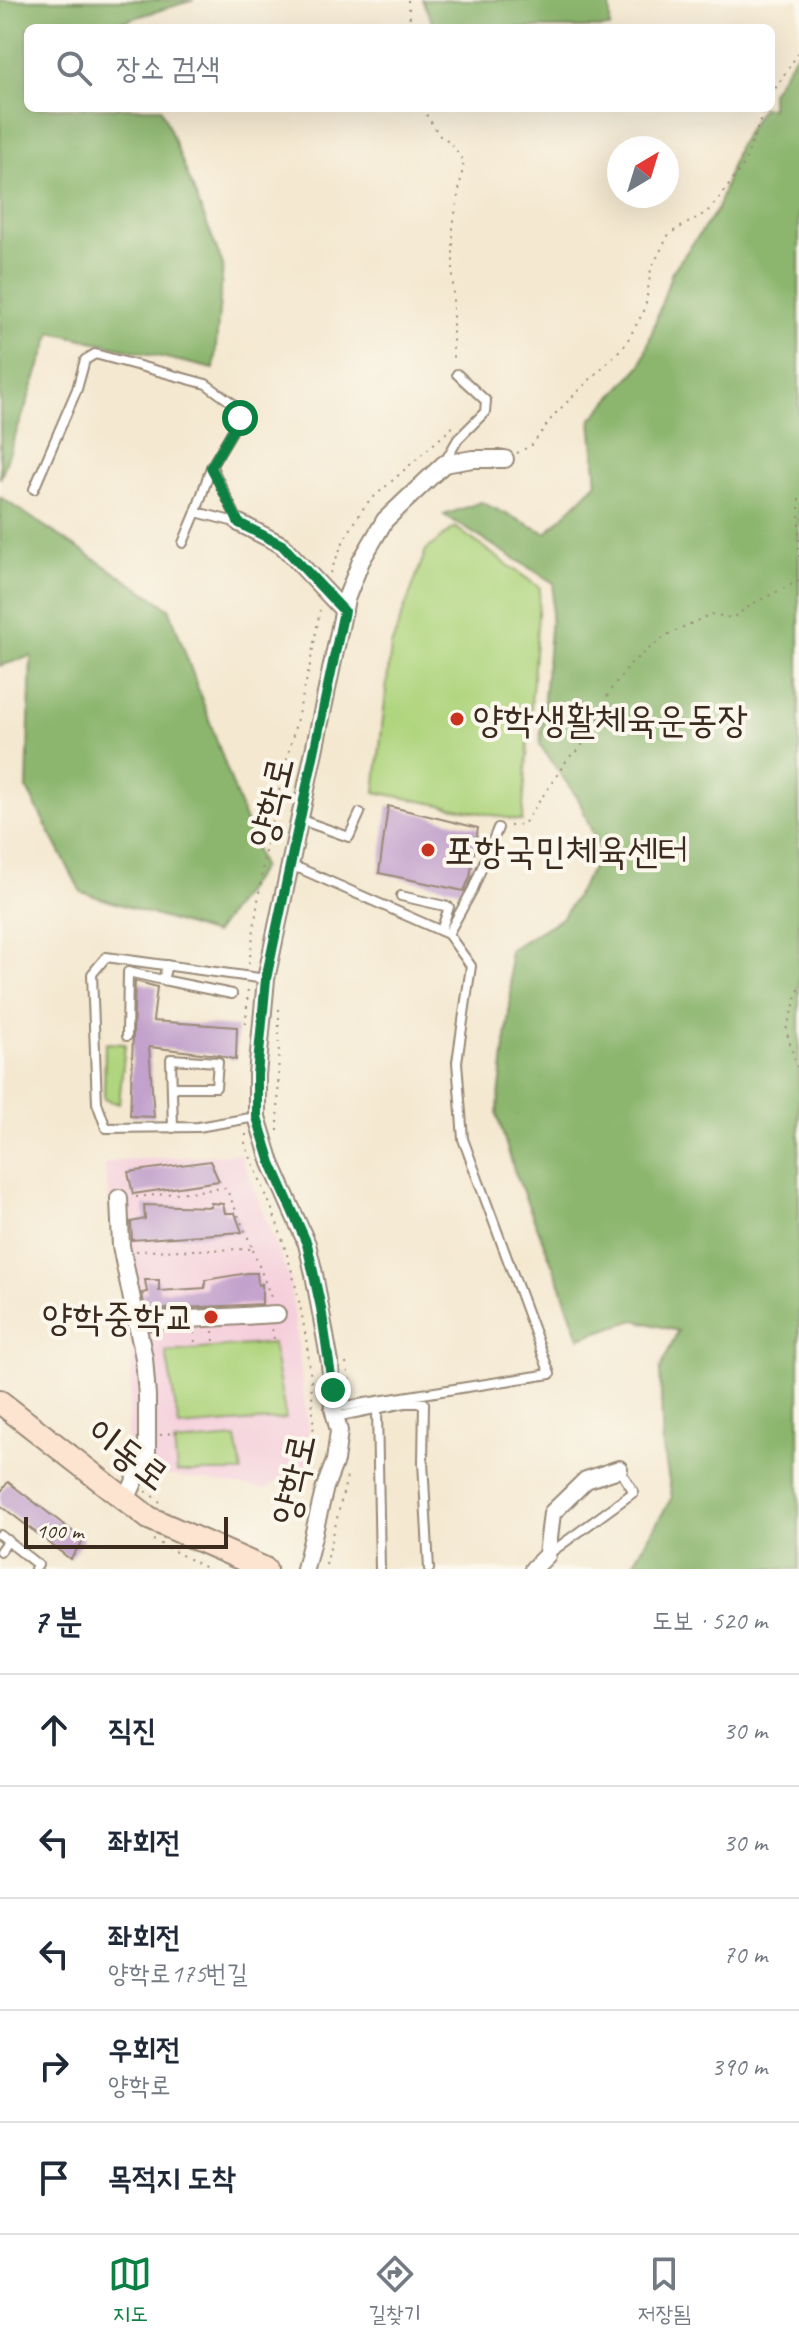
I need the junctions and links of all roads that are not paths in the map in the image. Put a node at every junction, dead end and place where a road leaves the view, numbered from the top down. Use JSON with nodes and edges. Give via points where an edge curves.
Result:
{"nodes":[{"id":1,"x":457,"y":374,"type":"road end"},
{"id":2,"x":505,"y":459,"type":"road end"},
{"id":3,"x":444,"y":464,"type":"junction"},
{"id":4,"x":211,"y":467,"type":"junction"},
{"id":5,"x":34,"y":489,"type":"dead end"},
{"id":6,"x":196,"y":512,"type":"junction"},
{"id":7,"x":239,"y":523,"type":"junction"},
{"id":8,"x":183,"y":543,"type":"dead end"},
{"id":9,"x":344,"y":611,"type":"junction"},
{"id":10,"x":360,"y":813,"type":"dead end"},
{"id":11,"x":301,"y":820,"type":"junction"},
{"id":12,"x":498,"y":828,"type":"road end"},
{"id":13,"x":289,"y":867,"type":"junction"},
{"id":14,"x":401,"y":896,"type":"dead end"},
{"id":15,"x":445,"y":932,"type":"junction"},
{"id":16,"x":167,"y":965,"type":"junction"},
{"id":17,"x":266,"y":979,"type":"junction"},
{"id":18,"x":163,"y":980,"type":"junction"},
{"id":19,"x":232,"y":994,"type":"dead end"},
{"id":20,"x":127,"y":1036,"type":"dead end"},
{"id":21,"x":173,"y":1087,"type":"junction"},
{"id":22,"x":252,"y":1118,"type":"junction"},
{"id":23,"x":173,"y":1128,"type":"junction"},
{"id":24,"x":119,"y":1198,"type":"road end"},
{"id":25,"x":277,"y":1314,"type":"road end"},
{"id":26,"x":136,"y":1322,"type":"junction"},
{"id":27,"x":0,"y":1402,"type":"edge"},
{"id":28,"x":377,"y":1409,"type":"junction"},
{"id":29,"x":334,"y":1412,"type":"junction"},
{"id":30,"x":619,"y":1469,"type":"joint"},
{"id":31,"x":126,"y":1500,"type":"junction"},
{"id":32,"x":4,"y":1538,"type":"edge"},
{"id":33,"x":0,"y":1551,"type":"edge"},
{"id":34,"x":547,"y":1555,"type":"junction"},
{"id":35,"x":35,"y":1569,"type":"edge"},
{"id":36,"x":265,"y":1569,"type":"edge"},
{"id":37,"x":305,"y":1569,"type":"edge"},
{"id":38,"x":380,"y":1569,"type":"edge"},
{"id":39,"x":429,"y":1569,"type":"edge"},
{"id":40,"x":533,"y":1569,"type":"edge"}],
"edges":[{"from":1,"to":3,"type":"lane","via":[[486,401],[485,412],[458,439]]},
{"from":2,"to":3,"type":"street"},
{"from":3,"to":9,"type":"street","name":"양학로","via":[[385,520],[361,561]]},
{"from":4,"to":5,"type":"lane","via":[[240,418],[231,402],[206,384],[95,354],[85,360]]},
{"from":4,"to":6,"type":"lane"},
{"from":4,"to":7,"type":"lane"},
{"from":6,"to":7,"type":"lane"},
{"from":6,"to":8,"type":"lane"},
{"from":7,"to":9,"type":"street","via":[[282,545]]},
{"from":9,"to":11,"type":"street","name":"양학로"},
{"from":10,"to":11,"type":"lane","via":[[349,837]]},
{"from":11,"to":13,"type":"street","name":"양학로"},
{"from":12,"to":15,"type":"lane","via":[[473,889]]},
{"from":13,"to":15,"type":"lane"},
{"from":13,"to":17,"type":"street","name":"양학로"},
{"from":14,"to":15,"type":"lane","via":[[449,907]]},
{"from":15,"to":29,"type":"lane","via":[[471,966],[457,1062],[463,1139],[550,1374]]},
{"from":16,"to":17,"type":"lane"},
{"from":16,"to":18,"type":"lane"},
{"from":16,"to":23,"type":"lane","via":[[106,957],[92,974],[97,1103],[106,1128]]},
{"from":17,"to":22,"type":"street","name":"양학로"},
{"from":18,"to":19,"type":"lane"},
{"from":18,"to":20,"type":"lane","via":[[128,972]]},
{"from":21,"to":21,"type":"lane","via":[[216,1087],[218,1062],[171,1059]]},
{"from":21,"to":23,"type":"lane"},
{"from":22,"to":23,"type":"lane"},
{"from":22,"to":29,"type":"street","name":"양학로","via":[[307,1244]]},
{"from":24,"to":26,"type":"street","via":[[122,1251]]},
{"from":25,"to":26,"type":"street"},
{"from":26,"to":31,"type":"street","via":[[144,1358],[147,1454]]},
{"from":27,"to":31,"type":"street","name":"이동로"},
{"from":28,"to":29,"type":"lane"},
{"from":28,"to":38,"type":"lane"},
{"from":28,"to":39,"type":"lane","via":[[424,1403]]},
{"from":29,"to":37,"type":"street","name":"양학로","via":[[339,1431],[335,1461]]},
{"from":30,"to":34,"type":"street","via":[[586,1480],[552,1513]]},
{"from":30,"to":34,"type":"lane","via":[[634,1492]]},
{"from":31,"to":36,"type":"street","name":"이동로","via":[[149,1518]]},
{"from":32,"to":33,"type":"lane"},
{"from":32,"to":35,"type":"lane","via":[[38,1565]]},
{"from":34,"to":40,"type":"street"}]}
